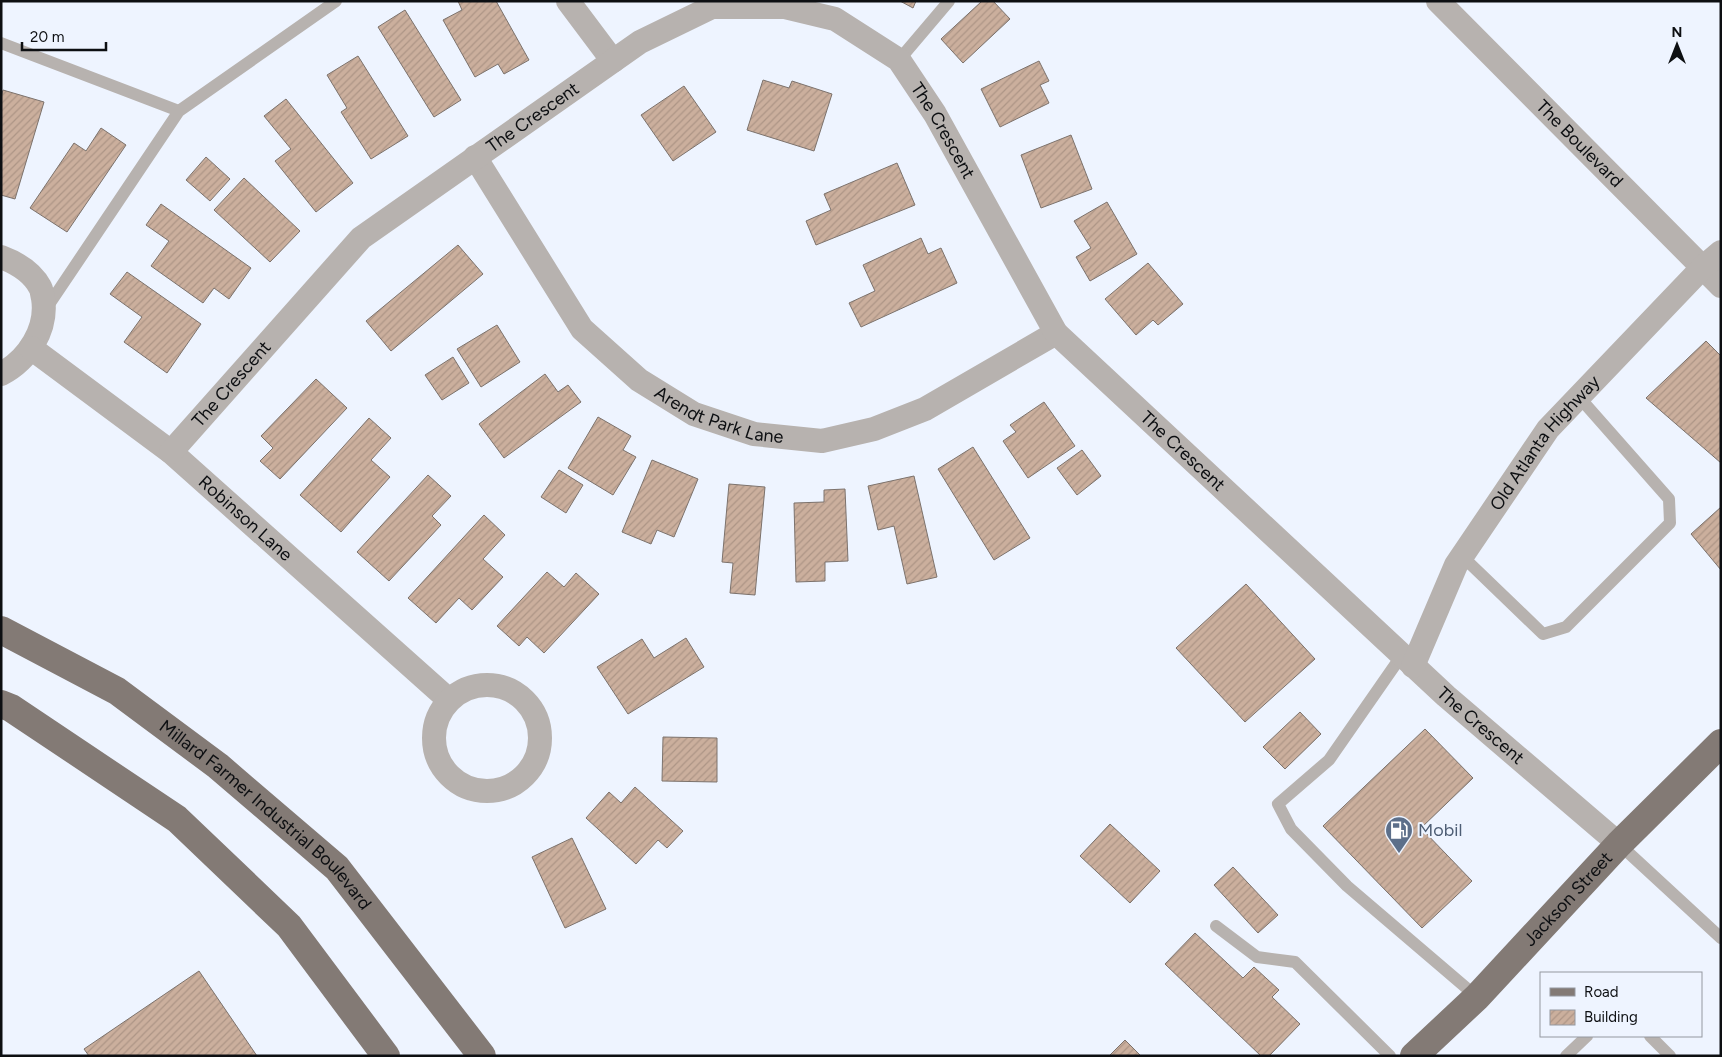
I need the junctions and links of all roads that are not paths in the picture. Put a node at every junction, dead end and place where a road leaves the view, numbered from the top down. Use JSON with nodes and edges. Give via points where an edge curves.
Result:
{"nodes":[{"id":1,"x":336,"y":1,"type":"edge"},
{"id":2,"x":568,"y":1,"type":"edge"},
{"id":3,"x":949,"y":1,"type":"edge"},
{"id":4,"x":1438,"y":1,"type":"edge"},
{"id":5,"x":1,"y":43,"type":"edge"},
{"id":6,"x":899,"y":60,"type":"junction"},
{"id":7,"x":613,"y":61,"type":"junction"},
{"id":8,"x":179,"y":111,"type":"junction"},
{"id":9,"x":475,"y":157,"type":"junction"},
{"id":10,"x":1721,"y":252,"type":"edge"},
{"id":11,"x":1,"y":257,"type":"edge"},
{"id":12,"x":1702,"y":268,"type":"junction"},
{"id":13,"x":1721,"y":286,"type":"edge"},
{"id":14,"x":45,"y":311,"type":"junction"},
{"id":15,"x":1056,"y":333,"type":"junction"},
{"id":16,"x":31,"y":348,"type":"junction"},
{"id":17,"x":1,"y":374,"type":"edge"},
{"id":18,"x":1579,"y":397,"type":"junction"},
{"id":19,"x":171,"y":452,"type":"junction"},
{"id":20,"x":1462,"y":556,"type":"junction"},
{"id":21,"x":1,"y":630,"type":"edge"},
{"id":22,"x":1407,"y":660,"type":"junction"},
{"id":23,"x":449,"y":700,"type":"junction"},
{"id":24,"x":1,"y":704,"type":"edge"},
{"id":25,"x":1720,"y":745,"type":"edge"},
{"id":26,"x":1619,"y":844,"type":"junction"},
{"id":27,"x":1216,"y":926,"type":"dead end"},
{"id":28,"x":1721,"y":938,"type":"edge"},
{"id":29,"x":1477,"y":997,"type":"junction"},
{"id":30,"x":1586,"y":1037,"type":"edge"},
{"id":31,"x":1651,"y":1037,"type":"edge"},
{"id":32,"x":386,"y":1056,"type":"edge"},
{"id":33,"x":482,"y":1056,"type":"edge"},
{"id":34,"x":1390,"y":1056,"type":"edge"},
{"id":35,"x":1414,"y":1056,"type":"edge"},
{"id":36,"x":1566,"y":1056,"type":"edge"},
{"id":37,"x":1670,"y":1056,"type":"edge"}],
"edges":[{"from":1,"to":8,"type":"lane"},
{"from":2,"to":7,"type":"street"},
{"from":3,"to":6,"type":"lane"},
{"from":4,"to":12,"type":"street","name":"The Boulevard"},
{"from":5,"to":8,"type":"lane"},
{"from":6,"to":7,"type":"street","name":"The Crescent","via":[[835,18],[784,7],[712,7],[640,42]]},
{"from":6,"to":15,"type":"street","name":"The Crescent","via":[[935,114]]},
{"from":7,"to":9,"type":"street","name":"The Crescent"},
{"from":8,"to":14,"type":"lane"},
{"from":9,"to":15,"type":"street","name":"Arendt Park Lane","via":[[582,329],[639,380],[694,414],[754,434],[822,441],[874,429],[925,408]]},
{"from":9,"to":19,"type":"street","name":"The Crescent","via":[[360,238]]},
{"from":10,"to":12,"type":"street","name":"Old Atlanta Highway"},
{"from":11,"to":14,"type":"street","via":[[29,272],[41,288]]},
{"from":12,"to":13,"type":"street","name":"The Boulevard"},
{"from":12,"to":18,"type":"street","name":"Old Atlanta Highway"},
{"from":14,"to":16,"type":"street","via":[[42,326]]},
{"from":15,"to":22,"type":"street","name":"The Crescent"},
{"from":16,"to":17,"type":"street","via":[[12,368]]},
{"from":16,"to":19,"type":"street","name":"Robinson Lane"},
{"from":18,"to":20,"type":"street","name":"Old Atlanta Highway","via":[[1548,430]]},
{"from":18,"to":20,"type":"lane","via":[[1669,499],[1670,523],[1566,628],[1543,634]]},
{"from":19,"to":23,"type":"street","name":"Robinson Lane"},
{"from":20,"to":22,"type":"street","name":"Old Atlanta Highway"},
{"from":21,"to":33,"type":"main road","name":"Millard Farmer Industrial Boulevard","via":[[117,691],[218,766],[337,868]]},
{"from":22,"to":26,"type":"street","name":"The Crescent"},
{"from":22,"to":29,"type":"lane","via":[[1329,760],[1278,804],[1291,829],[1347,886]]},
{"from":23,"to":23,"type":"street","via":[[439,714],[434,731],[434,749],[452,779],[467,788],[484,792],[502,790],[518,782],[530,770],[538,754],[541,736],[537,719],[528,704],[515,693],[498,686],[481,685],[464,690]]},
{"from":24,"to":32,"type":"main road","via":[[177,820],[289,926]]},
{"from":25,"to":26,"type":"main road","name":"Jackson Street"},
{"from":26,"to":28,"type":"lane"},
{"from":26,"to":29,"type":"main road","name":"Jackson Street"},
{"from":27,"to":34,"type":"lane","via":[[1257,957],[1295,962]]},
{"from":29,"to":35,"type":"main road","name":"Jackson Street"},
{"from":30,"to":36,"type":"lane"},
{"from":31,"to":37,"type":"lane"}]}
